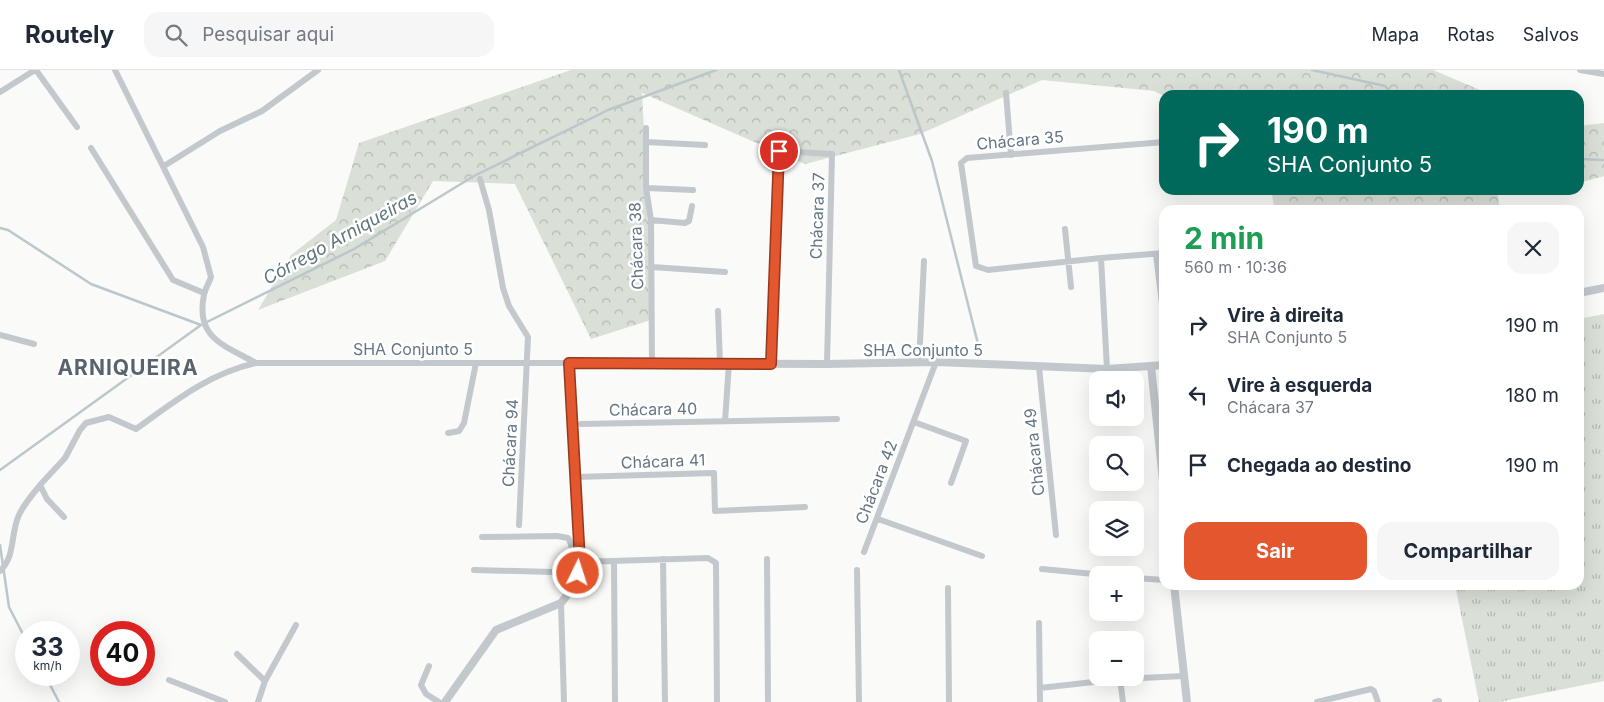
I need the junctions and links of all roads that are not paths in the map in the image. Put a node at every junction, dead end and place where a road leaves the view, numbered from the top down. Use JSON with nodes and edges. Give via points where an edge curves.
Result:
{"nodes":[{"id":1,"x":35,"y":70,"type":"edge"},
{"id":2,"x":116,"y":70,"type":"edge"},
{"id":3,"x":318,"y":70,"type":"edge"},
{"id":4,"x":1580,"y":70,"type":"edge"},
{"id":5,"x":1604,"y":74,"type":"edge"},
{"id":6,"x":0,"y":92,"type":"edge"},
{"id":7,"x":1006,"y":93,"type":"dead end"},
{"id":8,"x":76,"y":127,"type":"dead end"},
{"id":9,"x":646,"y":128,"type":"dead end"},
{"id":10,"x":646,"y":142,"type":"junction"},
{"id":11,"x":1159,"y":142,"type":"edge"},
{"id":12,"x":705,"y":145,"type":"dead end"},
{"id":13,"x":91,"y":148,"type":"dead end"},
{"id":14,"x":1011,"y":154,"type":"junction"},
{"id":15,"x":164,"y":166,"type":"junction"},
{"id":16,"x":480,"y":179,"type":"dead end"},
{"id":17,"x":646,"y":188,"type":"junction"},
{"id":18,"x":693,"y":190,"type":"dead end"},
{"id":19,"x":692,"y":206,"type":"dead end"},
{"id":20,"x":651,"y":220,"type":"junction"},
{"id":21,"x":1065,"y":229,"type":"dead end"},
{"id":22,"x":1156,"y":254,"type":"junction"},
{"id":23,"x":1159,"y":254,"type":"edge"},
{"id":24,"x":1101,"y":258,"type":"junction"},
{"id":25,"x":924,"y":261,"type":"dead end"},
{"id":26,"x":1068,"y":261,"type":"junction"},
{"id":27,"x":652,"y":267,"type":"junction"},
{"id":28,"x":725,"y":272,"type":"dead end"},
{"id":29,"x":1159,"y":279,"type":"edge"},
{"id":30,"x":1071,"y":287,"type":"dead end"},
{"id":31,"x":1604,"y":288,"type":"edge"},
{"id":32,"x":1584,"y":292,"type":"edge"},
{"id":33,"x":204,"y":293,"type":"junction"},
{"id":34,"x":718,"y":310,"type":"dead end"},
{"id":35,"x":0,"y":335,"type":"edge"},
{"id":36,"x":34,"y":344,"type":"dead end"},
{"id":37,"x":919,"y":362,"type":"junction"},
{"id":38,"x":936,"y":362,"type":"junction"},
{"id":39,"x":256,"y":363,"type":"junction"},
{"id":40,"x":476,"y":363,"type":"junction"},
{"id":41,"x":528,"y":363,"type":"junction"},
{"id":42,"x":569,"y":363,"type":"junction"},
{"id":43,"x":652,"y":363,"type":"junction"},
{"id":44,"x":720,"y":363,"type":"junction"},
{"id":45,"x":729,"y":364,"type":"junction"},
{"id":46,"x":771,"y":364,"type":"junction"},
{"id":47,"x":827,"y":364,"type":"junction"},
{"id":48,"x":1159,"y":365,"type":"edge"},
{"id":49,"x":1151,"y":366,"type":"junction"},
{"id":50,"x":1039,"y":367,"type":"junction"},
{"id":51,"x":1107,"y":369,"type":"junction"},
{"id":52,"x":837,"y":419,"type":"dead end"},
{"id":53,"x":725,"y":421,"type":"junction"},
{"id":54,"x":914,"y":422,"type":"junction"},
{"id":55,"x":581,"y":424,"type":"dead end"},
{"id":56,"x":448,"y":433,"type":"dead end"},
{"id":57,"x":1159,"y":442,"type":"edge"},
{"id":58,"x":576,"y":477,"type":"junction"},
{"id":59,"x":951,"y":483,"type":"dead end"},
{"id":60,"x":40,"y":485,"type":"junction"},
{"id":61,"x":805,"y":507,"type":"dead end"},
{"id":62,"x":64,"y":517,"type":"dead end"},
{"id":63,"x":878,"y":519,"type":"junction"},
{"id":64,"x":519,"y":526,"type":"dead end"},
{"id":65,"x":1056,"y":535,"type":"dead end"},
{"id":66,"x":482,"y":537,"type":"dead end"},
{"id":67,"x":864,"y":552,"type":"dead end"},
{"id":68,"x":982,"y":556,"type":"dead end"},
{"id":69,"x":663,"y":559,"type":"junction"},
{"id":70,"x":767,"y":559,"type":"dead end"},
{"id":71,"x":614,"y":561,"type":"junction"},
{"id":72,"x":580,"y":562,"type":"junction"},
{"id":73,"x":1042,"y":569,"type":"dead end"},
{"id":74,"x":474,"y":570,"type":"dead end"},
{"id":75,"x":857,"y":570,"type":"dead end"},
{"id":76,"x":0,"y":571,"type":"edge"},
{"id":77,"x":1089,"y":574,"type":"edge"},
{"id":78,"x":1144,"y":579,"type":"edge"},
{"id":79,"x":568,"y":580,"type":"junction"},
{"id":80,"x":1159,"y":580,"type":"edge"},
{"id":81,"x":948,"y":588,"type":"dead end"},
{"id":82,"x":570,"y":590,"type":"junction"},
{"id":83,"x":1175,"y":590,"type":"edge"},
{"id":84,"x":561,"y":603,"type":"junction"},
{"id":85,"x":1039,"y":623,"type":"dead end"},
{"id":86,"x":296,"y":625,"type":"dead end"},
{"id":87,"x":237,"y":654,"type":"dead end"},
{"id":88,"x":429,"y":666,"type":"dead end"},
{"id":89,"x":1184,"y":676,"type":"junction"},
{"id":90,"x":1144,"y":678,"type":"edge"},
{"id":91,"x":169,"y":680,"type":"dead end"},
{"id":92,"x":265,"y":681,"type":"junction"},
{"id":93,"x":1089,"y":683,"type":"edge"},
{"id":94,"x":1121,"y":686,"type":"edge"},
{"id":95,"x":1040,"y":688,"type":"junction"},
{"id":96,"x":225,"y":702,"type":"edge"},
{"id":97,"x":258,"y":702,"type":"edge"},
{"id":98,"x":438,"y":702,"type":"edge"},
{"id":99,"x":445,"y":702,"type":"edge"},
{"id":100,"x":564,"y":702,"type":"edge"},
{"id":101,"x":615,"y":702,"type":"edge"},
{"id":102,"x":665,"y":702,"type":"edge"},
{"id":103,"x":717,"y":702,"type":"edge"},
{"id":104,"x":768,"y":702,"type":"edge"},
{"id":105,"x":859,"y":702,"type":"edge"},
{"id":106,"x":949,"y":702,"type":"edge"},
{"id":107,"x":1040,"y":702,"type":"edge"},
{"id":108,"x":1123,"y":702,"type":"edge"},
{"id":109,"x":1187,"y":702,"type":"edge"},
{"id":110,"x":1317,"y":702,"type":"edge"},
{"id":111,"x":1378,"y":702,"type":"edge"}],
"edges":[{"from":1,"to":6,"type":"street"},
{"from":1,"to":8,"type":"street"},
{"from":2,"to":15,"type":"street"},
{"from":3,"to":15,"type":"street","via":[[262,111],[220,131]]},
{"from":4,"to":5,"type":"street"},
{"from":7,"to":14,"type":"street"},
{"from":9,"to":10,"type":"street","name":"Chácara 38"},
{"from":10,"to":12,"type":"street"},
{"from":10,"to":17,"type":"street","name":"Chácara 38"},
{"from":11,"to":14,"type":"street","name":"Chácara 35"},
{"from":13,"to":33,"type":"street","via":[[173,280]]},
{"from":14,"to":26,"type":"street","name":"Chácara 35","via":[[967,158],[961,163],[976,266],[988,270]]},
{"from":15,"to":33,"type":"street","via":[[205,256],[211,277]]},
{"from":16,"to":41,"type":"street","name":"Chácara 94","via":[[503,288],[509,306],[528,337]]},
{"from":17,"to":18,"type":"street"},
{"from":17,"to":20,"type":"street","name":"Chácara 38"},
{"from":19,"to":20,"type":"street","via":[[689,221],[684,223]]},
{"from":20,"to":27,"type":"street","name":"Chácara 38"},
{"from":21,"to":26,"type":"street"},
{"from":22,"to":23,"type":"street","name":"Chácara 35"},
{"from":22,"to":24,"type":"street","name":"Chácara 35"},
{"from":22,"to":29,"type":"street"},
{"from":24,"to":26,"type":"street","name":"Chácara 35"},
{"from":24,"to":51,"type":"street"},
{"from":25,"to":37,"type":"street"},
{"from":26,"to":30,"type":"street"},
{"from":27,"to":28,"type":"street"},
{"from":27,"to":43,"type":"street","name":"Chácara 38"},
{"from":31,"to":32,"type":"street"},
{"from":33,"to":39,"type":"street","via":[[204,326],[210,336]]},
{"from":34,"to":44,"type":"street"},
{"from":35,"to":36,"type":"street"},
{"from":37,"to":38,"type":"street","name":"SHA Conjunto 5"},
{"from":37,"to":47,"type":"street","name":"SHA Conjunto 5"},
{"from":38,"to":50,"type":"street","name":"SHA Conjunto 5"},
{"from":38,"to":54,"type":"street","name":"Chácara 42"},
{"from":39,"to":40,"type":"street","name":"SHA Conjunto 5"},
{"from":39,"to":60,"type":"street","name":"SHA Conjunto 5","via":[[230,370],[187,391],[136,429],[109,417],[86,423],[65,458]]},
{"from":40,"to":41,"type":"street","name":"SHA Conjunto 5"},
{"from":40,"to":56,"type":"street","via":[[464,423],[459,431]]},
{"from":41,"to":42,"type":"street","name":"SHA Conjunto 5"},
{"from":41,"to":64,"type":"street","name":"Chácara 94"},
{"from":42,"to":43,"type":"street","name":"SHA Conjunto 5"},
{"from":42,"to":58,"type":"street"},
{"from":43,"to":44,"type":"street","name":"SHA Conjunto 5"},
{"from":44,"to":45,"type":"street","name":"SHA Conjunto 5"},
{"from":45,"to":46,"type":"street","name":"SHA Conjunto 5"},
{"from":45,"to":53,"type":"street"},
{"from":46,"to":47,"type":"street","name":"SHA Conjunto 5"},
{"from":46,"to":47,"type":"street","name":"Chácara 37","via":[[779,151],[832,154]]},
{"from":48,"to":49,"type":"street","name":"SHA Conjunto 5"},
{"from":49,"to":51,"type":"street","name":"SHA Conjunto 5"},
{"from":49,"to":57,"type":"street"},
{"from":50,"to":51,"type":"street","name":"SHA Conjunto 5"},
{"from":50,"to":65,"type":"street","name":"Chácara 49"},
{"from":52,"to":53,"type":"street","name":"Chácara 40"},
{"from":53,"to":55,"type":"street","name":"Chácara 40"},
{"from":54,"to":59,"type":"street","via":[[966,441]]},
{"from":54,"to":63,"type":"street","name":"Chácara 42"},
{"from":58,"to":61,"type":"street","name":"Chácara 41","via":[[714,473],[715,511]]},
{"from":58,"to":72,"type":"street"},
{"from":60,"to":62,"type":"street","via":[[47,499]]},
{"from":60,"to":76,"type":"street","via":[[19,514],[8,564]]},
{"from":63,"to":67,"type":"street","name":"Chácara 42"},
{"from":63,"to":68,"type":"street"},
{"from":66,"to":79,"type":"street","via":[[568,538],[572,552]]},
{"from":69,"to":71,"type":"street"},
{"from":69,"to":102,"type":"street"},
{"from":69,"to":103,"type":"street","via":[[708,558],[716,563]]},
{"from":70,"to":104,"type":"street"},
{"from":71,"to":72,"type":"street"},
{"from":71,"to":101,"type":"street"},
{"from":72,"to":82,"type":"street"},
{"from":73,"to":77,"type":"street"},
{"from":74,"to":79,"type":"street","via":[[552,572]]},
{"from":75,"to":105,"type":"street"},
{"from":78,"to":80,"type":"street"},
{"from":79,"to":82,"type":"street"},
{"from":81,"to":106,"type":"street"},
{"from":82,"to":84,"type":"street"},
{"from":83,"to":89,"type":"street"},
{"from":84,"to":99,"type":"street","via":[[496,630]]},
{"from":84,"to":100,"type":"street"},
{"from":85,"to":95,"type":"street"},
{"from":86,"to":92,"type":"street"},
{"from":87,"to":92,"type":"street"},
{"from":88,"to":98,"type":"street","via":[[421,685],[426,694]]},
{"from":89,"to":90,"type":"street"},
{"from":89,"to":109,"type":"street"},
{"from":91,"to":96,"type":"street"},
{"from":92,"to":97,"type":"street"},
{"from":93,"to":95,"type":"street"},
{"from":94,"to":108,"type":"street"},
{"from":95,"to":107,"type":"street"},
{"from":110,"to":111,"type":"street","via":[[1370,689]]}]}
